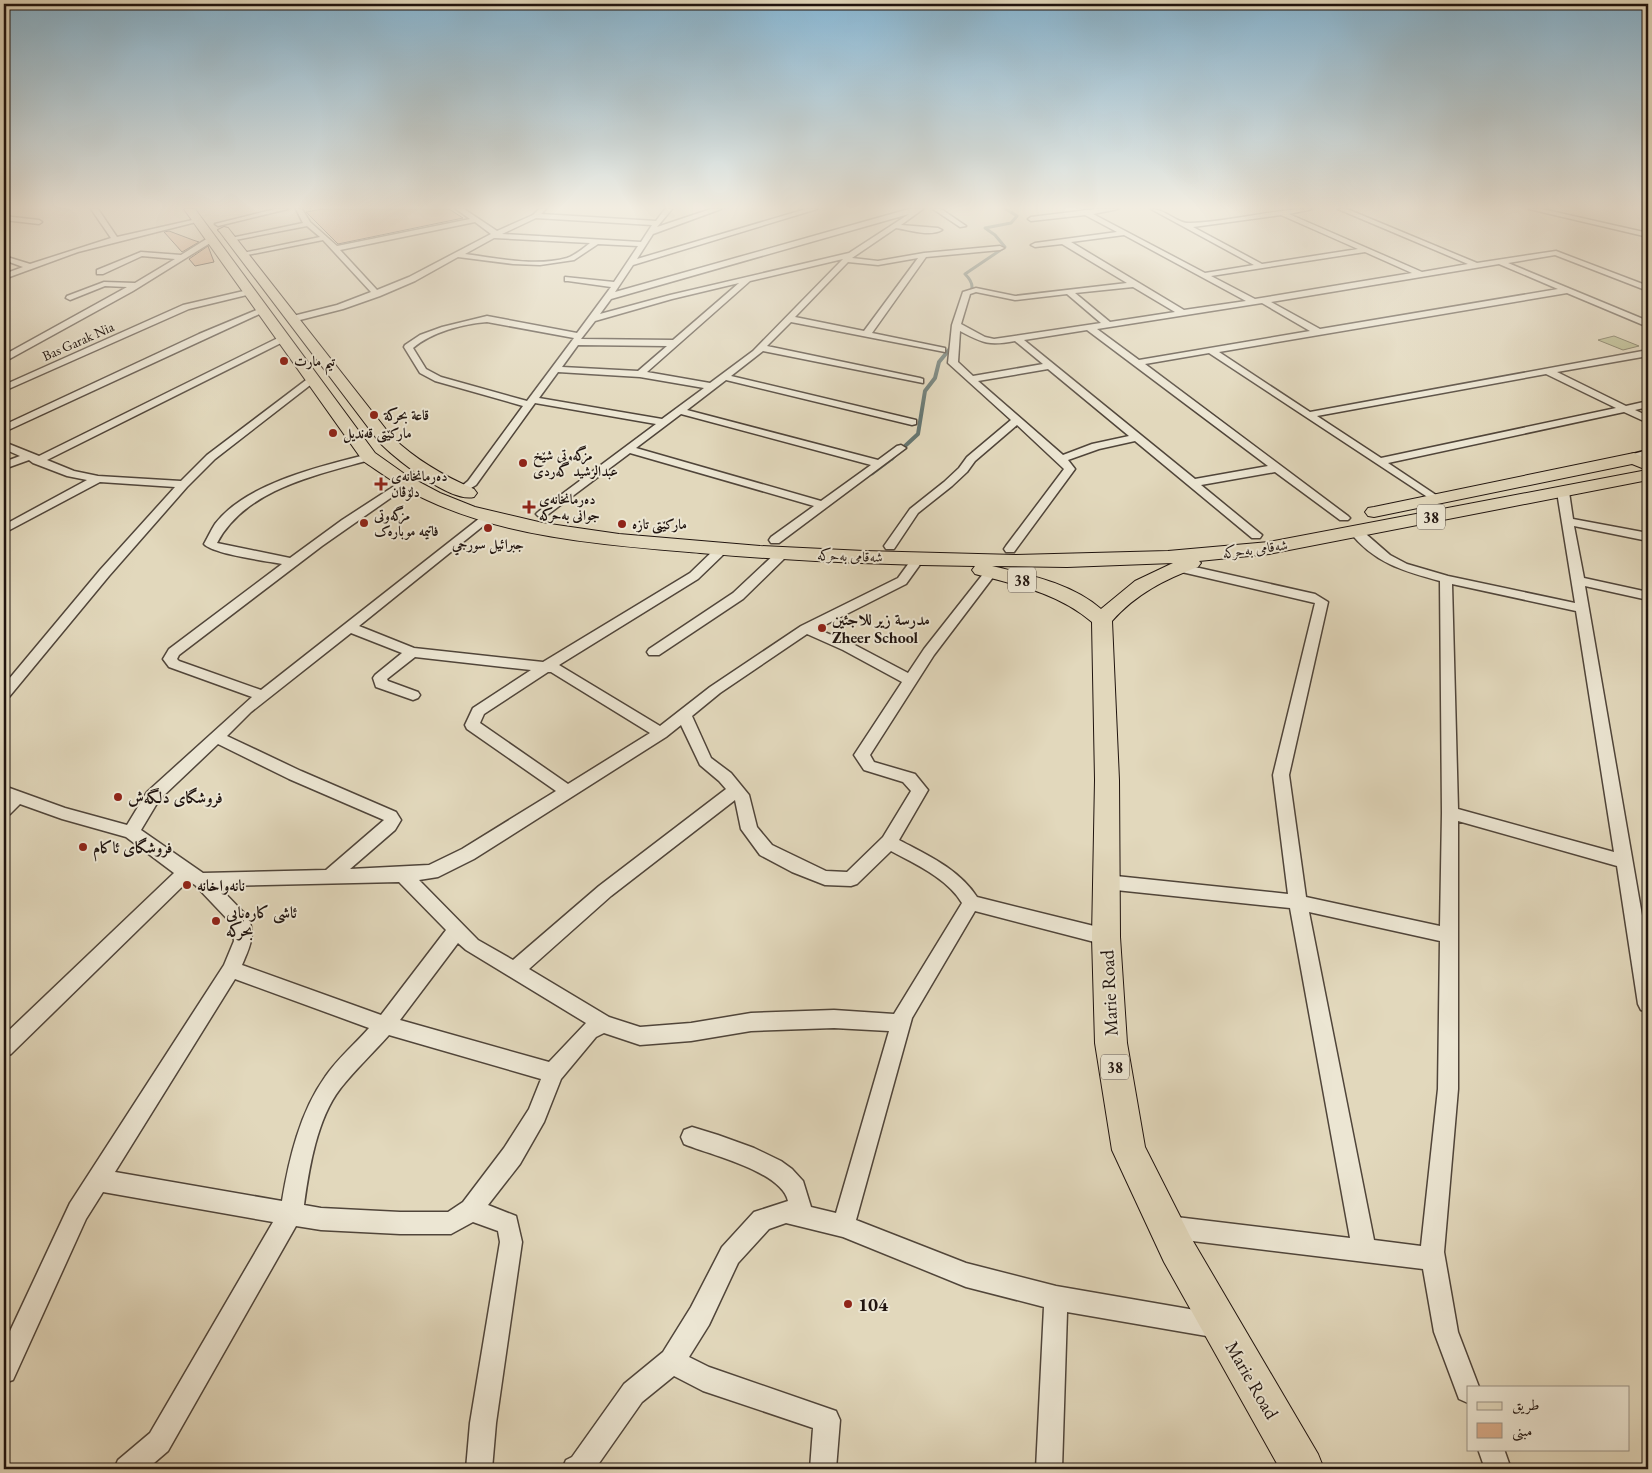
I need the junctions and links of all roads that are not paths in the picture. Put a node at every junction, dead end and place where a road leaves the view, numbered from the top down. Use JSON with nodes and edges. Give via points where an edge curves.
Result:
{"nodes":[{"id":1,"x":148,"y":278,"type":"edge"},
{"id":2,"x":242,"y":278,"type":"edge"},
{"id":3,"x":257,"y":278,"type":"edge"},
{"id":4,"x":362,"y":278,"type":"edge"},
{"id":5,"x":411,"y":278,"type":"edge"},
{"id":6,"x":621,"y":278,"type":"edge"},
{"id":7,"x":673,"y":278,"type":"edge"},
{"id":8,"x":754,"y":278,"type":"edge"},
{"id":9,"x":830,"y":278,"type":"edge"},
{"id":10,"x":908,"y":278,"type":"edge"},
{"id":11,"x":1125,"y":278,"type":"edge"},
{"id":12,"x":1209,"y":278,"type":"edge"},
{"id":13,"x":1399,"y":278,"type":"edge"},
{"id":14,"x":1539,"y":278,"type":"edge"},
{"id":15,"x":1618,"y":278,"type":"edge"},
{"id":16,"x":568,"y":279,"type":"dead end"},
{"id":17,"x":748,"y":279,"type":"junction"},
{"id":18,"x":1135,"y":284,"type":"junction"},
{"id":19,"x":136,"y":285,"type":"junction"},
{"id":20,"x":616,"y":285,"type":"junction"},
{"id":21,"x":1569,"y":290,"type":"junction"},
{"id":22,"x":1648,"y":290,"type":"edge"},
{"id":23,"x":248,"y":292,"type":"junction"},
{"id":24,"x":1070,"y":293,"type":"junction"},
{"id":25,"x":377,"y":294,"type":"junction"},
{"id":26,"x":608,"y":296,"type":"junction"},
{"id":27,"x":70,"y":298,"type":"dead end"},
{"id":28,"x":1264,"y":301,"type":"junction"},
{"id":29,"x":1254,"y":302,"type":"junction"},
{"id":30,"x":262,"y":310,"type":"junction"},
{"id":31,"x":1183,"y":314,"type":"junction"},
{"id":32,"x":292,"y":319,"type":"junction"},
{"id":33,"x":592,"y":319,"type":"junction"},
{"id":34,"x":791,"y":319,"type":"junction"},
{"id":35,"x":1648,"y":324,"type":"edge"},
{"id":36,"x":956,"y":325,"type":"junction"},
{"id":37,"x":1109,"y":325,"type":"junction"},
{"id":38,"x":1090,"y":328,"type":"junction"},
{"id":39,"x":1318,"y":332,"type":"junction"},
{"id":40,"x":866,"y":335,"type":"junction"},
{"id":41,"x":1016,"y":338,"type":"junction"},
{"id":42,"x":282,"y":339,"type":"junction"},
{"id":43,"x":577,"y":339,"type":"junction"},
{"id":44,"x":675,"y":343,"type":"junction"},
{"id":45,"x":762,"y":348,"type":"junction"},
{"id":46,"x":942,"y":350,"type":"dead end"},
{"id":47,"x":1210,"y":350,"type":"junction"},
{"id":48,"x":1648,"y":353,"type":"edge"},
{"id":49,"x":4,"y":360,"type":"edge"},
{"id":50,"x":1137,"y":363,"type":"junction"},
{"id":51,"x":1050,"y":366,"type":"junction"},
{"id":52,"x":555,"y":369,"type":"junction"},
{"id":53,"x":1547,"y":371,"type":"junction"},
{"id":54,"x":640,"y":374,"type":"junction"},
{"id":55,"x":724,"y":377,"type":"junction"},
{"id":56,"x":313,"y":379,"type":"junction"},
{"id":57,"x":971,"y":379,"type":"junction"},
{"id":58,"x":920,"y":381,"type":"dead end"},
{"id":59,"x":712,"y":386,"type":"junction"},
{"id":60,"x":4,"y":388,"type":"edge"},
{"id":61,"x":531,"y":402,"type":"junction"},
{"id":62,"x":1648,"y":404,"type":"edge"},
{"id":63,"x":1626,"y":409,"type":"junction"},
{"id":64,"x":678,"y":411,"type":"junction"},
{"id":65,"x":1307,"y":415,"type":"junction"},
{"id":66,"x":1017,"y":420,"type":"junction"},
{"id":67,"x":1648,"y":420,"type":"edge"},
{"id":68,"x":664,"y":422,"type":"junction"},
{"id":69,"x":912,"y":422,"type":"dead end"},
{"id":70,"x":4,"y":429,"type":"edge"},
{"id":71,"x":1138,"y":437,"type":"junction"},
{"id":72,"x":4,"y":445,"type":"edge"},
{"id":73,"x":901,"y":448,"type":"dead end"},
{"id":74,"x":628,"y":449,"type":"junction"},
{"id":75,"x":369,"y":457,"type":"junction"},
{"id":76,"x":32,"y":459,"type":"junction"},
{"id":77,"x":1061,"y":459,"type":"junction"},
{"id":78,"x":1644,"y":459,"type":"edge"},
{"id":79,"x":1379,"y":462,"type":"junction"},
{"id":80,"x":880,"y":464,"type":"junction"},
{"id":81,"x":4,"y":466,"type":"edge"},
{"id":82,"x":1278,"y":468,"type":"junction"},
{"id":83,"x":1648,"y":475,"type":"edge"},
{"id":84,"x":98,"y":479,"type":"junction"},
{"id":85,"x":406,"y":483,"type":"junction"},
{"id":86,"x":1192,"y":483,"type":"junction"},
{"id":87,"x":183,"y":484,"type":"junction"},
{"id":88,"x":462,"y":490,"type":"junction"},
{"id":89,"x":1563,"y":492,"type":"junction"},
{"id":90,"x":1435,"y":499,"type":"junction"},
{"id":91,"x":823,"y":505,"type":"junction"},
{"id":92,"x":542,"y":514,"type":"junction"},
{"id":93,"x":489,"y":516,"type":"junction"},
{"id":94,"x":1568,"y":521,"type":"junction"},
{"id":95,"x":1350,"y":525,"type":"junction"},
{"id":96,"x":576,"y":528,"type":"junction"},
{"id":97,"x":4,"y":530,"type":"edge"},
{"id":98,"x":1256,"y":535,"type":"junction"},
{"id":99,"x":651,"y":537,"type":"junction"},
{"id":100,"x":1648,"y":537,"type":"edge"},
{"id":101,"x":779,"y":546,"type":"junction"},
{"id":102,"x":890,"y":546,"type":"junction"},
{"id":103,"x":1010,"y":549,"type":"junction"},
{"id":104,"x":721,"y":550,"type":"junction"},
{"id":105,"x":1212,"y":555,"type":"junction"},
{"id":106,"x":926,"y":559,"type":"junction"},
{"id":107,"x":292,"y":562,"type":"junction"},
{"id":108,"x":1177,"y":567,"type":"junction"},
{"id":109,"x":991,"y":572,"type":"junction"},
{"id":110,"x":1446,"y":579,"type":"junction"},
{"id":111,"x":1578,"y":581,"type":"junction"},
{"id":112,"x":1648,"y":596,"type":"edge"},
{"id":113,"x":1583,"y":609,"type":"junction"},
{"id":114,"x":1102,"y":620,"type":"junction"},
{"id":115,"x":349,"y":627,"type":"junction"},
{"id":116,"x":806,"y":629,"type":"junction"},
{"id":117,"x":412,"y":652,"type":"junction"},
{"id":118,"x":654,"y":652,"type":"dead end"},
{"id":119,"x":544,"y":667,"type":"junction"},
{"id":120,"x":910,"y":680,"type":"junction"},
{"id":121,"x":4,"y":694,"type":"edge"},
{"id":122,"x":413,"y":695,"type":"dead end"},
{"id":123,"x":262,"y":696,"type":"junction"},
{"id":124,"x":684,"y":715,"type":"junction"},
{"id":125,"x":661,"y":733,"type":"junction"},
{"id":126,"x":216,"y":737,"type":"junction"},
{"id":127,"x":736,"y":790,"type":"junction"},
{"id":128,"x":568,"y":792,"type":"junction"},
{"id":129,"x":10,"y":795,"type":"edge"},
{"id":130,"x":4,"y":810,"type":"edge"},
{"id":131,"x":1450,"y":813,"type":"junction"},
{"id":132,"x":131,"y":832,"type":"junction"},
{"id":133,"x":889,"y":842,"type":"junction"},
{"id":134,"x":1625,"y":862,"type":"junction"},
{"id":135,"x":193,"y":876,"type":"junction"},
{"id":136,"x":403,"y":876,"type":"junction"},
{"id":137,"x":328,"y":878,"type":"junction"},
{"id":138,"x":1106,"y":882,"type":"junction"},
{"id":139,"x":1298,"y":902,"type":"junction"},
{"id":140,"x":970,"y":903,"type":"junction"},
{"id":141,"x":456,"y":930,"type":"junction"},
{"id":142,"x":1449,"y":935,"type":"junction"},
{"id":143,"x":1106,"y":937,"type":"junction"},
{"id":144,"x":1644,"y":952,"type":"edge"},
{"id":145,"x":231,"y":970,"type":"junction"},
{"id":146,"x":514,"y":970,"type":"junction"},
{"id":147,"x":1648,"y":1004,"type":"edge"},
{"id":148,"x":901,"y":1023,"type":"junction"},
{"id":149,"x":603,"y":1024,"type":"junction"},
{"id":150,"x":384,"y":1025,"type":"junction"},
{"id":151,"x":4,"y":1048,"type":"edge"},
{"id":152,"x":552,"y":1073,"type":"junction"},
{"id":153,"x":692,"y":1137,"type":"dead end"},
{"id":154,"x":98,"y":1180,"type":"junction"},
{"id":155,"x":471,"y":1210,"type":"junction"},
{"id":156,"x":291,"y":1213,"type":"junction"},
{"id":157,"x":802,"y":1216,"type":"junction"},
{"id":158,"x":843,"y":1226,"type":"junction"},
{"id":159,"x":1166,"y":1226,"type":"junction"},
{"id":160,"x":1364,"y":1250,"type":"junction"},
{"id":161,"x":1433,"y":1259,"type":"junction"},
{"id":162,"x":1056,"y":1298,"type":"junction"},
{"id":163,"x":1222,"y":1327,"type":"junction"},
{"id":164,"x":672,"y":1361,"type":"junction"},
{"id":165,"x":4,"y":1371,"type":"edge"},
{"id":166,"x":1467,"y":1387,"type":"edge"},
{"id":167,"x":1491,"y":1450,"type":"edge"},
{"id":168,"x":127,"y":1469,"type":"edge"},
{"id":169,"x":480,"y":1469,"type":"edge"},
{"id":170,"x":574,"y":1469,"type":"edge"},
{"id":171,"x":823,"y":1469,"type":"edge"},
{"id":172,"x":1049,"y":1469,"type":"edge"},
{"id":173,"x":1303,"y":1469,"type":"edge"},
{"id":174,"x":1498,"y":1469,"type":"edge"}],
"edges":[{"from":1,"to":19,"type":"street"},
{"from":2,"to":23,"type":"main road","name":"شەقامی بەحرکە","number":"38"},
{"from":3,"to":32,"type":"main road","name":"شەقامی بەحرکە","number":"38"},
{"from":4,"to":25,"type":"street"},
{"from":5,"to":25,"type":"street"},
{"from":6,"to":20,"type":"street"},
{"from":7,"to":26,"type":"street"},
{"from":8,"to":17,"type":"street"},
{"from":9,"to":34,"type":"street"},
{"from":10,"to":40,"type":"street"},
{"from":11,"to":18,"type":"street"},
{"from":12,"to":29,"type":"street"},
{"from":13,"to":28,"type":"street"},
{"from":14,"to":21,"type":"street"},
{"from":15,"to":22,"type":"street"},
{"from":16,"to":20,"type":"street"},
{"from":17,"to":33,"type":"street"},
{"from":17,"to":44,"type":"street"},
{"from":18,"to":24,"type":"street"},
{"from":18,"to":31,"type":"street"},
{"from":19,"to":27,"type":"street","via":[[104,284]]},
{"from":19,"to":49,"type":"street"},
{"from":20,"to":26,"type":"street"},
{"from":21,"to":35,"type":"street"},
{"from":21,"to":39,"type":"street"},
{"from":23,"to":30,"type":"main road","name":"شەقامی بەحرکە","number":"38"},
{"from":23,"to":60,"type":"street","name":"Bas Garak Nia","via":[[186,308]]},
{"from":24,"to":36,"type":"street","via":[[1015,298],[976,290],[967,292]]},
{"from":24,"to":37,"type":"street"},
{"from":25,"to":32,"type":"street"},
{"from":26,"to":33,"type":"street"},
{"from":28,"to":29,"type":"street"},
{"from":28,"to":39,"type":"street"},
{"from":29,"to":31,"type":"street"},
{"from":30,"to":42,"type":"main road","name":"شەقامی بەحرکە","number":"38"},
{"from":30,"to":70,"type":"street"},
{"from":31,"to":37,"type":"street"},
{"from":32,"to":88,"type":"main road","name":"شەقامی بەحرکە","number":"38","via":[[394,449],[426,472]]},
{"from":33,"to":43,"type":"street"},
{"from":34,"to":40,"type":"street"},
{"from":34,"to":45,"type":"street"},
{"from":36,"to":41,"type":"street","via":[[994,342]]},
{"from":36,"to":57,"type":"street","via":[[953,363]]},
{"from":37,"to":38,"type":"street"},
{"from":38,"to":41,"type":"street"},
{"from":38,"to":50,"type":"street"},
{"from":39,"to":47,"type":"street"},
{"from":40,"to":46,"type":"street"},
{"from":41,"to":51,"type":"street"},
{"from":42,"to":56,"type":"main road","name":"شەقامی بەحرکە","number":"38"},
{"from":42,"to":76,"type":"street"},
{"from":43,"to":44,"type":"street"},
{"from":43,"to":52,"type":"street"},
{"from":43,"to":61,"type":"street","via":[[487,319],[420,338],[408,347],[423,371],[438,378]]},
{"from":44,"to":54,"type":"street"},
{"from":45,"to":55,"type":"street"},
{"from":45,"to":58,"type":"street"},
{"from":47,"to":50,"type":"street"},
{"from":47,"to":65,"type":"street"},
{"from":48,"to":53,"type":"street"},
{"from":50,"to":82,"type":"street"},
{"from":51,"to":57,"type":"street"},
{"from":51,"to":71,"type":"street"},
{"from":52,"to":54,"type":"street"},
{"from":52,"to":61,"type":"street"},
{"from":53,"to":63,"type":"street"},
{"from":53,"to":65,"type":"street"},
{"from":54,"to":59,"type":"street"},
{"from":55,"to":59,"type":"street"},
{"from":55,"to":69,"type":"street"},
{"from":56,"to":75,"type":"main road","name":"شەقامی بەحرکە","number":"38"},
{"from":56,"to":87,"type":"street","via":[[211,456]]},
{"from":57,"to":66,"type":"street"},
{"from":59,"to":64,"type":"street"},
{"from":61,"to":68,"type":"street"},
{"from":61,"to":88,"type":"street","via":[[472,482]]},
{"from":62,"to":63,"type":"street"},
{"from":63,"to":67,"type":"street"},
{"from":63,"to":79,"type":"street"},
{"from":64,"to":68,"type":"street"},
{"from":64,"to":80,"type":"street"},
{"from":65,"to":79,"type":"street"},
{"from":66,"to":77,"type":"street"},
{"from":66,"to":102,"type":"street","via":[[914,511]]},
{"from":68,"to":74,"type":"street"},
{"from":71,"to":77,"type":"street","via":[[1096,446]]},
{"from":71,"to":86,"type":"street"},
{"from":72,"to":76,"type":"street"},
{"from":73,"to":80,"type":"street"},
{"from":74,"to":91,"type":"street"},
{"from":74,"to":92,"type":"street"},
{"from":75,"to":85,"type":"main road","name":"شەقامی بەحرکە","number":"38"},
{"from":75,"to":107,"type":"street","via":[[277,486],[245,502],[212,535],[210,544],[218,548]]},
{"from":76,"to":81,"type":"street"},
{"from":76,"to":84,"type":"street","via":[[71,474]]},
{"from":77,"to":103,"type":"street","via":[[1070,468]]},
{"from":78,"to":90,"type":"main road","name":"شەقامی بەحرکە","number":"38"},
{"from":79,"to":90,"type":"street"},
{"from":80,"to":91,"type":"street"},
{"from":82,"to":86,"type":"street"},
{"from":82,"to":95,"type":"street"},
{"from":83,"to":89,"type":"main road","name":"شەقامی بەحرکە","number":"38"},
{"from":84,"to":87,"type":"street"},
{"from":84,"to":97,"type":"street"},
{"from":85,"to":93,"type":"main road","name":"شەقامی بەحرکە","number":"38"},
{"from":85,"to":107,"type":"street","via":[[364,509]]},
{"from":86,"to":98,"type":"street"},
{"from":87,"to":121,"type":"street"},
{"from":88,"to":92,"type":"main road","name":"شەقامی بەحرکە","number":"38","via":[[502,505]]},
{"from":89,"to":94,"type":"street"},
{"from":89,"to":95,"type":"main road","name":"شەقامی بەحرکە","number":"38"},
{"from":90,"to":95,"type":"main road","name":"شەقامی بەحرکە","number":"38"},
{"from":91,"to":101,"type":"street"},
{"from":92,"to":96,"type":"main road","name":"شەقامی بەحرکە","number":"38"},
{"from":93,"to":96,"type":"main road","name":"شەقامی بەحرکە","number":"38","via":[[528,526]]},
{"from":93,"to":115,"type":"street"},
{"from":94,"to":100,"type":"street"},
{"from":94,"to":111,"type":"street"},
{"from":95,"to":98,"type":"main road","name":"شەقامی بەحرکە","number":"38"},
{"from":95,"to":105,"type":"main road","name":"شەقامی بەحرکە","number":"38","via":[[1269,548]]},
{"from":95,"to":110,"type":"street","via":[[1386,558],[1403,567]]},
{"from":96,"to":99,"type":"main road","name":"شەقامی بەحرکە","number":"38"},
{"from":98,"to":103,"type":"main road","name":"شەقامی بەحرکە","number":"38","via":[[1148,544]]},
{"from":99,"to":101,"type":"main road","name":"شەقامی بەحرکە","number":"38"},
{"from":99,"to":104,"type":"main road","name":"شەقامی بەحرکە","number":"38"},
{"from":101,"to":102,"type":"main road","name":"شەقامی بەحرکە","number":"38"},
{"from":101,"to":104,"type":"main road","name":"شەقامی بەحرکە","number":"38"},
{"from":101,"to":106,"type":"main road","name":"شەقامی بەحرکە","number":"38"},
{"from":101,"to":118,"type":"street","via":[[738,596]]},
{"from":102,"to":103,"type":"main road","name":"شەقامی بەحرکە","number":"38"},
{"from":104,"to":119,"type":"street","via":[[694,576]]},
{"from":105,"to":106,"type":"main road","name":"شەقامی بەحرکە","number":"38","via":[[1062,562]]},
{"from":105,"to":108,"type":"main road","number":"38"},
{"from":106,"to":109,"type":"main road","number":"38"},
{"from":106,"to":116,"type":"street","via":[[902,580]]},
{"from":107,"to":123,"type":"street","via":[[174,652],[170,659],[174,664]]},
{"from":108,"to":114,"type":"main road","number":"38","via":[[1133,590]]},
{"from":108,"to":139,"type":"street","via":[[1322,602],[1281,775]]},
{"from":109,"to":114,"type":"main road","number":"38","via":[[1057,590],[1082,603]]},
{"from":109,"to":120,"type":"street"},
{"from":110,"to":113,"type":"street"},
{"from":110,"to":131,"type":"street"},
{"from":111,"to":112,"type":"street"},
{"from":111,"to":113,"type":"street"},
{"from":113,"to":134,"type":"street"},
{"from":114,"to":138,"type":"main road","name":"Marie Road","number":"38","via":[[1107,780]]},
{"from":115,"to":117,"type":"street"},
{"from":115,"to":123,"type":"street"},
{"from":116,"to":120,"type":"street"},
{"from":116,"to":124,"type":"street","via":[[715,690]]},
{"from":117,"to":119,"type":"street"},
{"from":117,"to":122,"type":"street","via":[[380,678],[381,684]]},
{"from":119,"to":125,"type":"street","via":[[554,668]]},
{"from":119,"to":128,"type":"street","via":[[478,711],[472,725]]},
{"from":120,"to":133,"type":"street","via":[[862,755],[869,766],[909,778],[920,790]]},
{"from":123,"to":126,"type":"street"},
{"from":124,"to":125,"type":"street"},
{"from":124,"to":127,"type":"street","via":[[705,761]]},
{"from":125,"to":128,"type":"street"},
{"from":126,"to":132,"type":"street","via":[[153,796]]},
{"from":126,"to":137,"type":"street","via":[[390,816],[393,820],[389,826]]},
{"from":127,"to":133,"type":"street","via":[[743,799],[749,829],[766,850],[825,878],[851,879]]},
{"from":127,"to":146,"type":"street","via":[[605,891]]},
{"from":128,"to":136,"type":"street","via":[[468,854],[432,872]]},
{"from":129,"to":130,"type":"street"},
{"from":129,"to":132,"type":"street"},
{"from":131,"to":134,"type":"street"},
{"from":131,"to":142,"type":"street"},
{"from":132,"to":135,"type":"street"},
{"from":133,"to":140,"type":"street","via":[[955,882]]},
{"from":134,"to":144,"type":"street"},
{"from":135,"to":137,"type":"street"},
{"from":135,"to":145,"type":"street","via":[[241,922],[242,941]]},
{"from":135,"to":151,"type":"street"},
{"from":136,"to":137,"type":"street"},
{"from":136,"to":141,"type":"street"},
{"from":138,"to":139,"type":"street"},
{"from":138,"to":143,"type":"main road","name":"Marie Road","number":"38"},
{"from":139,"to":142,"type":"street"},
{"from":139,"to":160,"type":"street"},
{"from":140,"to":143,"type":"street"},
{"from":140,"to":148,"type":"street"},
{"from":141,"to":146,"type":"street","via":[[472,945]]},
{"from":141,"to":150,"type":"street"},
{"from":142,"to":161,"type":"street","via":[[1448,1089]]},
{"from":143,"to":159,"type":"main road","name":"Marie Road","number":"38","via":[[1111,1043],[1129,1150]]},
{"from":144,"to":147,"type":"street"},
{"from":145,"to":150,"type":"street"},
{"from":145,"to":154,"type":"street"},
{"from":146,"to":149,"type":"street"},
{"from":148,"to":149,"type":"street","via":[[834,1019],[751,1022],[640,1036]]},
{"from":148,"to":158,"type":"street"},
{"from":149,"to":152,"type":"street","via":[[589,1031]]},
{"from":150,"to":152,"type":"street"},
{"from":150,"to":156,"type":"street","via":[[332,1082],[316,1114],[298,1172]]},
{"from":152,"to":155,"type":"street","via":[[537,1115],[512,1156]]},
{"from":153,"to":157,"type":"street","via":[[748,1155],[773,1169],[794,1187]]},
{"from":154,"to":156,"type":"street"},
{"from":154,"to":165,"type":"street","via":[[78,1211]]},
{"from":155,"to":156,"type":"street","via":[[451,1223],[331,1219]]},
{"from":155,"to":169,"type":"street","via":[[508,1224],[511,1242],[482,1423]]},
{"from":156,"to":168,"type":"street","via":[[159,1442]]},
{"from":157,"to":158,"type":"street"},
{"from":157,"to":164,"type":"street","via":[[786,1212],[762,1220],[730,1255],[700,1316]]},
{"from":158,"to":162,"type":"street","via":[[966,1275]]},
{"from":159,"to":160,"type":"street"},
{"from":159,"to":163,"type":"main road","name":"Marie Road","number":"38"},
{"from":160,"to":161,"type":"street"},
{"from":161,"to":166,"type":"street","via":[[1446,1332]]},
{"from":162,"to":163,"type":"street"},
{"from":162,"to":172,"type":"street"},
{"from":163,"to":173,"type":"main road","name":"Marie Road","number":"38"},
{"from":164,"to":170,"type":"street","via":[[633,1393],[581,1466]]},
{"from":164,"to":171,"type":"street","via":[[703,1378],[827,1420]]},
{"from":167,"to":174,"type":"street"}]}
